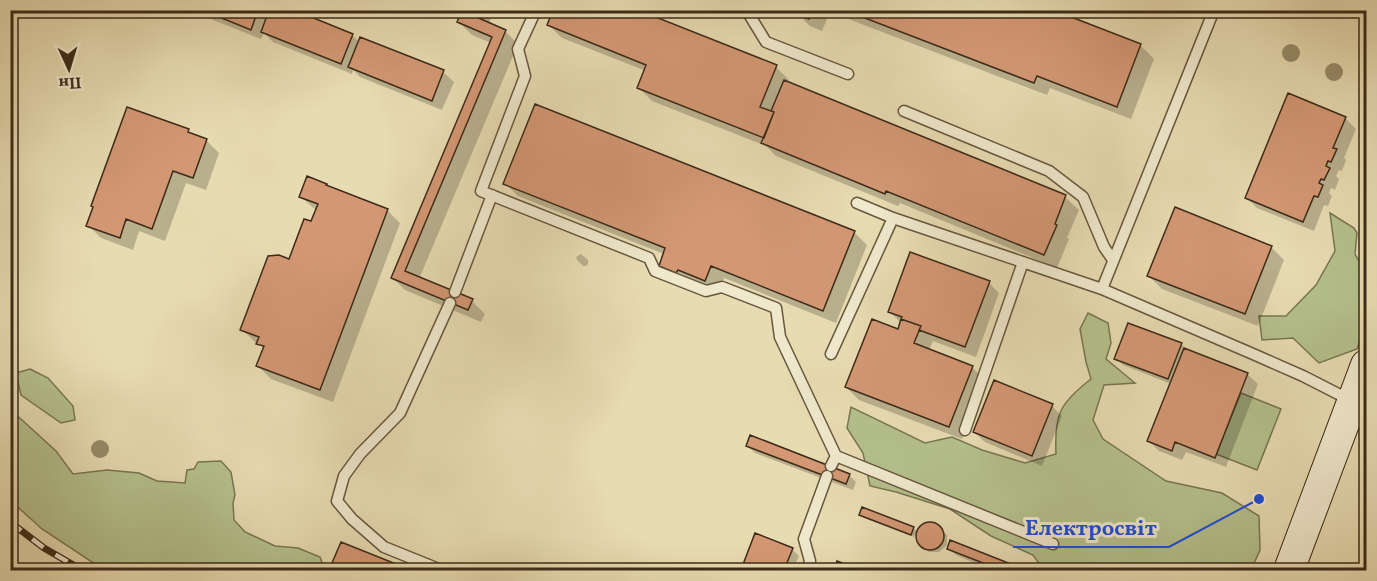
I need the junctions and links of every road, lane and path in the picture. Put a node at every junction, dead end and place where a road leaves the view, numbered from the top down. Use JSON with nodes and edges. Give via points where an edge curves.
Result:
{"nodes":[{"id":1,"x":536,"y":10,"type":"edge"},
{"id":2,"x":744,"y":10,"type":"edge"},
{"id":3,"x":1214,"y":10,"type":"edge"},
{"id":4,"x":848,"y":74,"type":"dead end"},
{"id":5,"x":904,"y":111,"type":"dead end"},
{"id":6,"x":492,"y":195,"type":"junction"},
{"id":7,"x":857,"y":203,"type":"dead end"},
{"id":8,"x":893,"y":218,"type":"junction"},
{"id":9,"x":1113,"y":261,"type":"junction"},
{"id":10,"x":1023,"y":262,"type":"junction"},
{"id":11,"x":1102,"y":289,"type":"junction"},
{"id":12,"x":455,"y":292,"type":"dead end"},
{"id":13,"x":450,"y":303,"type":"dead end"},
{"id":14,"x":831,"y":354,"type":"dead end"},
{"id":15,"x":1366,"y":365,"type":"edge"},
{"id":16,"x":1352,"y":401,"type":"junction"},
{"id":17,"x":965,"y":430,"type":"dead end"},
{"id":18,"x":836,"y":456,"type":"junction"},
{"id":19,"x":1053,"y":544,"type":"dead end"},
{"id":20,"x":441,"y":570,"type":"edge"},
{"id":21,"x":807,"y":570,"type":"edge"},
{"id":22,"x":1289,"y":570,"type":"edge"}],
"edges":[{"from":1,"to":6,"type":"lane","via":[[518,50],[525,76],[481,191]]},
{"from":2,"to":4,"type":"lane","via":[[766,42]]},
{"from":3,"to":9,"type":"lane"},
{"from":5,"to":9,"type":"lane","via":[[1049,171],[1083,197]]},
{"from":6,"to":12,"type":"lane"},
{"from":6,"to":18,"type":"lane","via":[[648,258],[654,271],[706,291],[722,287],[776,308],[780,336]]},
{"from":7,"to":8,"type":"lane"},
{"from":8,"to":10,"type":"lane"},
{"from":8,"to":14,"type":"lane"},
{"from":9,"to":11,"type":"lane"},
{"from":10,"to":11,"type":"lane"},
{"from":10,"to":17,"type":"lane"},
{"from":11,"to":16,"type":"lane"},
{"from":13,"to":20,"type":"lane","via":[[400,413],[344,476],[337,501],[384,547]]},
{"from":15,"to":16,"type":"street"},
{"from":16,"to":22,"type":"street"},
{"from":18,"to":19,"type":"lane"},
{"from":18,"to":21,"type":"lane","via":[[804,539],[810,561]]}]}
